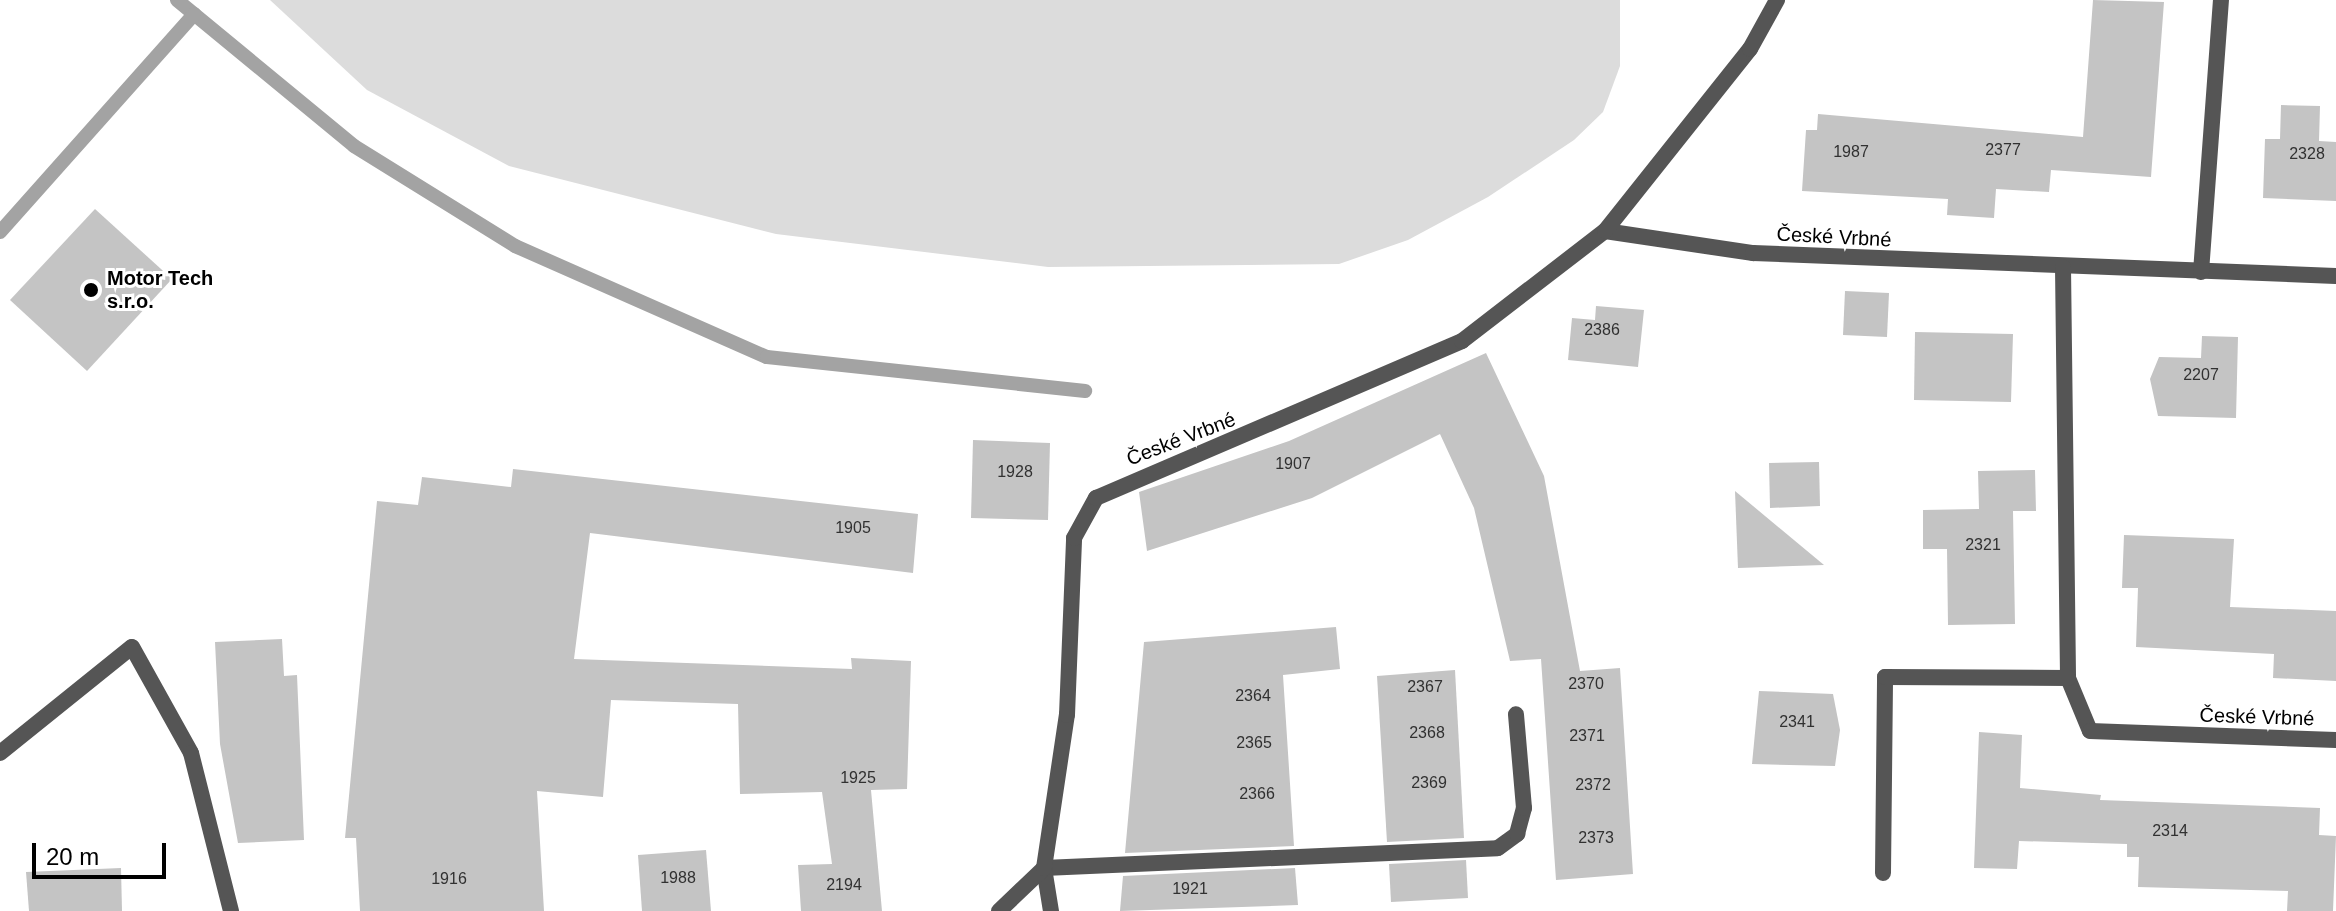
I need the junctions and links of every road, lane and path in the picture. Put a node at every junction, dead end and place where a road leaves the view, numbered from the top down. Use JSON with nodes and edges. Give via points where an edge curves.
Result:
{"nodes":[{"id":1,"x":1777,"y":0,"type":"edge"},
{"id":2,"x":2221,"y":0,"type":"edge"},
{"id":3,"x":1605,"y":231,"type":"junction"},
{"id":4,"x":2063,"y":267,"type":"junction"},
{"id":5,"x":2201,"y":272,"type":"junction"},
{"id":6,"x":2336,"y":276,"type":"edge"},
{"id":7,"x":2068,"y":678,"type":"junction"},
{"id":8,"x":1516,"y":714,"type":"dead end"},
{"id":9,"x":2336,"y":740,"type":"edge"},
{"id":10,"x":0,"y":753,"type":"edge"},
{"id":11,"x":1044,"y":868,"type":"junction"},
{"id":12,"x":1883,"y":873,"type":"dead end"},
{"id":13,"x":231,"y":911,"type":"edge"},
{"id":14,"x":999,"y":911,"type":"edge"},
{"id":15,"x":1051,"y":911,"type":"edge"}],
"edges":[{"from":1,"to":3,"type":"street","name":"České Vrbné","via":[[1750,49]]},
{"from":2,"to":5,"type":"street"},
{"from":3,"to":4,"type":"street","name":"České Vrbné","via":[[1753,253]]},
{"from":3,"to":11,"type":"street","name":"České Vrbné","via":[[1462,341],[1096,498],[1074,538],[1067,715]]},
{"from":4,"to":5,"type":"street","name":"České Vrbné"},
{"from":4,"to":7,"type":"street","name":"České Vrbné"},
{"from":5,"to":6,"type":"street","name":"České Vrbné"},
{"from":7,"to":9,"type":"street","name":"České Vrbné","via":[[2090,731]]},
{"from":7,"to":12,"type":"street","via":[[1885,677]]},
{"from":8,"to":11,"type":"street","via":[[1524,808],[1517,834],[1498,848]]},
{"from":10,"to":13,"type":"street","via":[[132,647],[191,753]]},
{"from":11,"to":14,"type":"street"},
{"from":11,"to":15,"type":"street","name":"České Vrbné"}]}
